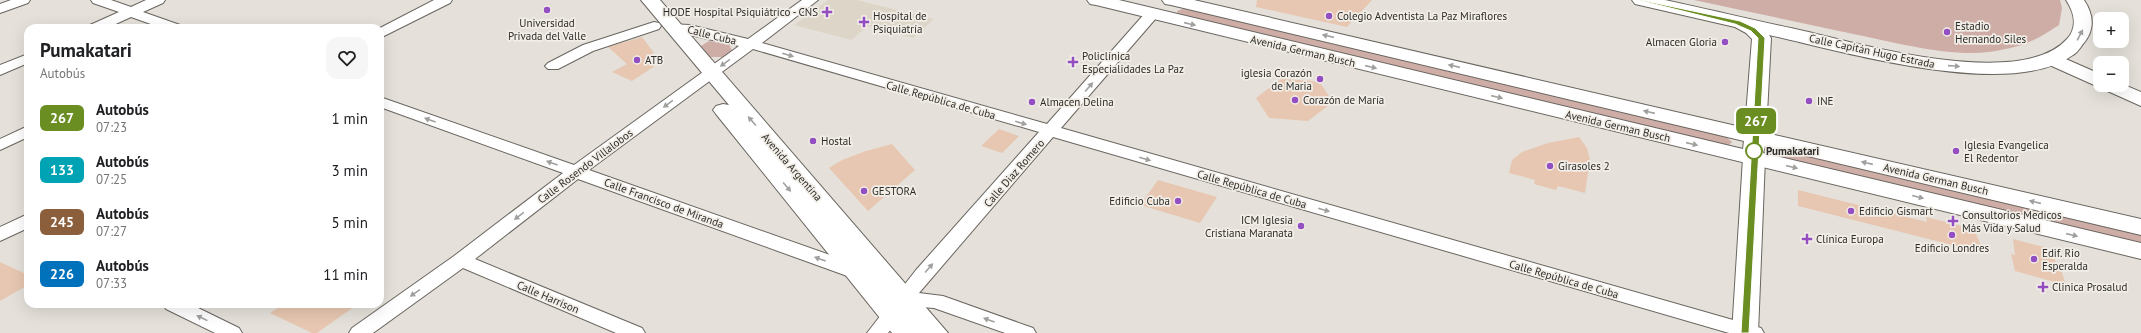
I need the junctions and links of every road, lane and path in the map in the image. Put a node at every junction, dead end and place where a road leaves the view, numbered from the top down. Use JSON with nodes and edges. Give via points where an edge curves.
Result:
{"nodes":[{"id":1,"x":23,"y":0,"type":"edge"},
{"id":2,"x":98,"y":0,"type":"edge"},
{"id":3,"x":158,"y":0,"type":"edge"},
{"id":4,"x":445,"y":0,"type":"edge"},
{"id":5,"x":633,"y":0,"type":"edge"},
{"id":6,"x":650,"y":0,"type":"edge"},
{"id":7,"x":811,"y":0,"type":"edge"},
{"id":8,"x":1096,"y":0,"type":"edge"},
{"id":9,"x":1171,"y":0,"type":"edge"},
{"id":10,"x":1641,"y":0,"type":"edge"},
{"id":11,"x":2075,"y":0,"type":"edge"},
{"id":12,"x":1158,"y":7,"type":"edge"},
{"id":13,"x":0,"y":9,"type":"edge"},
{"id":14,"x":131,"y":12,"type":"junction"},
{"id":15,"x":1737,"y":22,"type":"junction"},
{"id":16,"x":104,"y":24,"type":"edge"},
{"id":17,"x":164,"y":24,"type":"edge"},
{"id":18,"x":664,"y":26,"type":"junction"},
{"id":19,"x":384,"y":32,"type":"edge"},
{"id":20,"x":1792,"y":34,"type":"junction"},
{"id":21,"x":1762,"y":38,"type":"junction"},
{"id":22,"x":751,"y":44,"type":"junction"},
{"id":23,"x":2052,"y":59,"type":"junction"},
{"id":24,"x":24,"y":60,"type":"edge"},
{"id":25,"x":553,"y":66,"type":"dead end"},
{"id":26,"x":0,"y":70,"type":"edge"},
{"id":27,"x":705,"y":77,"type":"junction"},
{"id":28,"x":2093,"y":78,"type":"edge"},
{"id":29,"x":2123,"y":92,"type":"edge"},
{"id":30,"x":2141,"y":100,"type":"edge"},
{"id":31,"x":384,"y":103,"type":"edge"},
{"id":32,"x":1050,"y":132,"type":"junction"},
{"id":33,"x":24,"y":133,"type":"edge"},
{"id":34,"x":0,"y":144,"type":"edge"},
{"id":35,"x":1754,"y":147,"type":"junction"},
{"id":36,"x":576,"y":172,"type":"junction"},
{"id":37,"x":2141,"y":227,"type":"edge"},
{"id":38,"x":2141,"y":251,"type":"edge"},
{"id":39,"x":461,"y":260,"type":"junction"},
{"id":40,"x":866,"y":268,"type":"junction"},
{"id":41,"x":181,"y":308,"type":"edge"},
{"id":42,"x":895,"y":320,"type":"edge"},
{"id":43,"x":1748,"y":332,"type":"edge"},
{"id":44,"x":232,"y":333,"type":"edge"},
{"id":45,"x":359,"y":333,"type":"edge"},
{"id":46,"x":635,"y":333,"type":"edge"},
{"id":47,"x":935,"y":333,"type":"edge"},
{"id":48,"x":1026,"y":333,"type":"edge"}],
"edges":[{"from":1,"to":13,"type":"street"},
{"from":2,"to":14,"type":"street"},
{"from":3,"to":14,"type":"street"},
{"from":4,"to":19,"type":"street"},
{"from":5,"to":18,"type":"main road","name":"Avenida Argentina"},
{"from":6,"to":18,"type":"main road","name":"Avenida Argentina"},
{"from":7,"to":22,"type":"street","name":"Calle Rosendo Villalobos"},
{"from":8,"to":12,"type":"main road","name":"Avenida German Busch"},
{"from":35,"to":9,"type":"main road","name":"Avenida German Busch","one_way":true},
{"from":10,"to":15,"type":"main road","name":"Calle Capitán Hugo Estrada"},
{"from":23,"to":11,"type":"main road","name":"Calle Capitán Hugo Estrada","one_way":true,"via":[[2075,45],[2084,28],[2081,9]]},
{"from":32,"to":12,"type":"street","name":"Calle Diaz Romero","one_way":true},
{"from":12,"to":35,"type":"main road","name":"Avenida German Busch","one_way":true},
{"from":14,"to":16,"type":"street"},
{"from":14,"to":17,"type":"street"},
{"from":15,"to":20,"type":"main road","name":"Calle Capitán Hugo Estrada"},
{"from":15,"to":21,"type":"main road","via":[[1753,29]]},
{"from":18,"to":22,"type":"street","name":"Calle Cuba","via":[[690,29]]},
{"from":18,"to":25,"type":"street","via":[[588,48]]},
{"from":18,"to":27,"type":"main road","name":"Avenida Argentina"},
{"from":20,"to":21,"type":"main road","via":[[1775,34]]},
{"from":20,"to":23,"type":"main road","name":"Calle Capitán Hugo Estrada","one_way":true,"via":[[1941,65],[2012,67],[2036,65]]},
{"from":21,"to":35,"type":"main road"},
{"from":22,"to":27,"type":"street","name":"Calle Rosendo Villalobos","one_way":true},
{"from":22,"to":32,"type":"street","name":"Calle República de Cuba","one_way":true},
{"from":23,"to":28,"type":"main road"},
{"from":24,"to":26,"type":"street"},
{"from":27,"to":36,"type":"street","name":"Calle Rosendo Villalobos","one_way":true},
{"from":27,"to":40,"type":"main road","name":"Avenida Argentina"},
{"from":29,"to":30,"type":"main road"},
{"from":36,"to":31,"type":"street","name":"Calle Francisco de Miranda","one_way":true},
{"from":42,"to":32,"type":"street","name":"Calle Diaz Romero","one_way":true,"via":[[923,275]]},
{"from":32,"to":43,"type":"street","name":"Calle República de Cuba","one_way":true},
{"from":33,"to":34,"type":"street"},
{"from":37,"to":35,"type":"main road","name":"Avenida German Busch","one_way":true},
{"from":35,"to":38,"type":"main road","name":"Avenida German Busch","one_way":true},
{"from":35,"to":43,"type":"main road"},
{"from":36,"to":39,"type":"street","name":"Calle Rosendo Villalobos","one_way":true},
{"from":40,"to":36,"type":"street","name":"Calle Francisco de Miranda","one_way":true},
{"from":39,"to":45,"type":"street","name":"Calle Rosendo Villalobos","one_way":true},
{"from":39,"to":46,"type":"street","name":"Calle Harrison"},
{"from":40,"to":42,"type":"main road","name":"Avenida Argentina"},
{"from":44,"to":41,"type":"street","one_way":true},
{"from":42,"to":47,"type":"main road","name":"Avenida Argentina"},
{"from":48,"to":42,"type":"street","one_way":true,"via":[[936,301]]}]}
